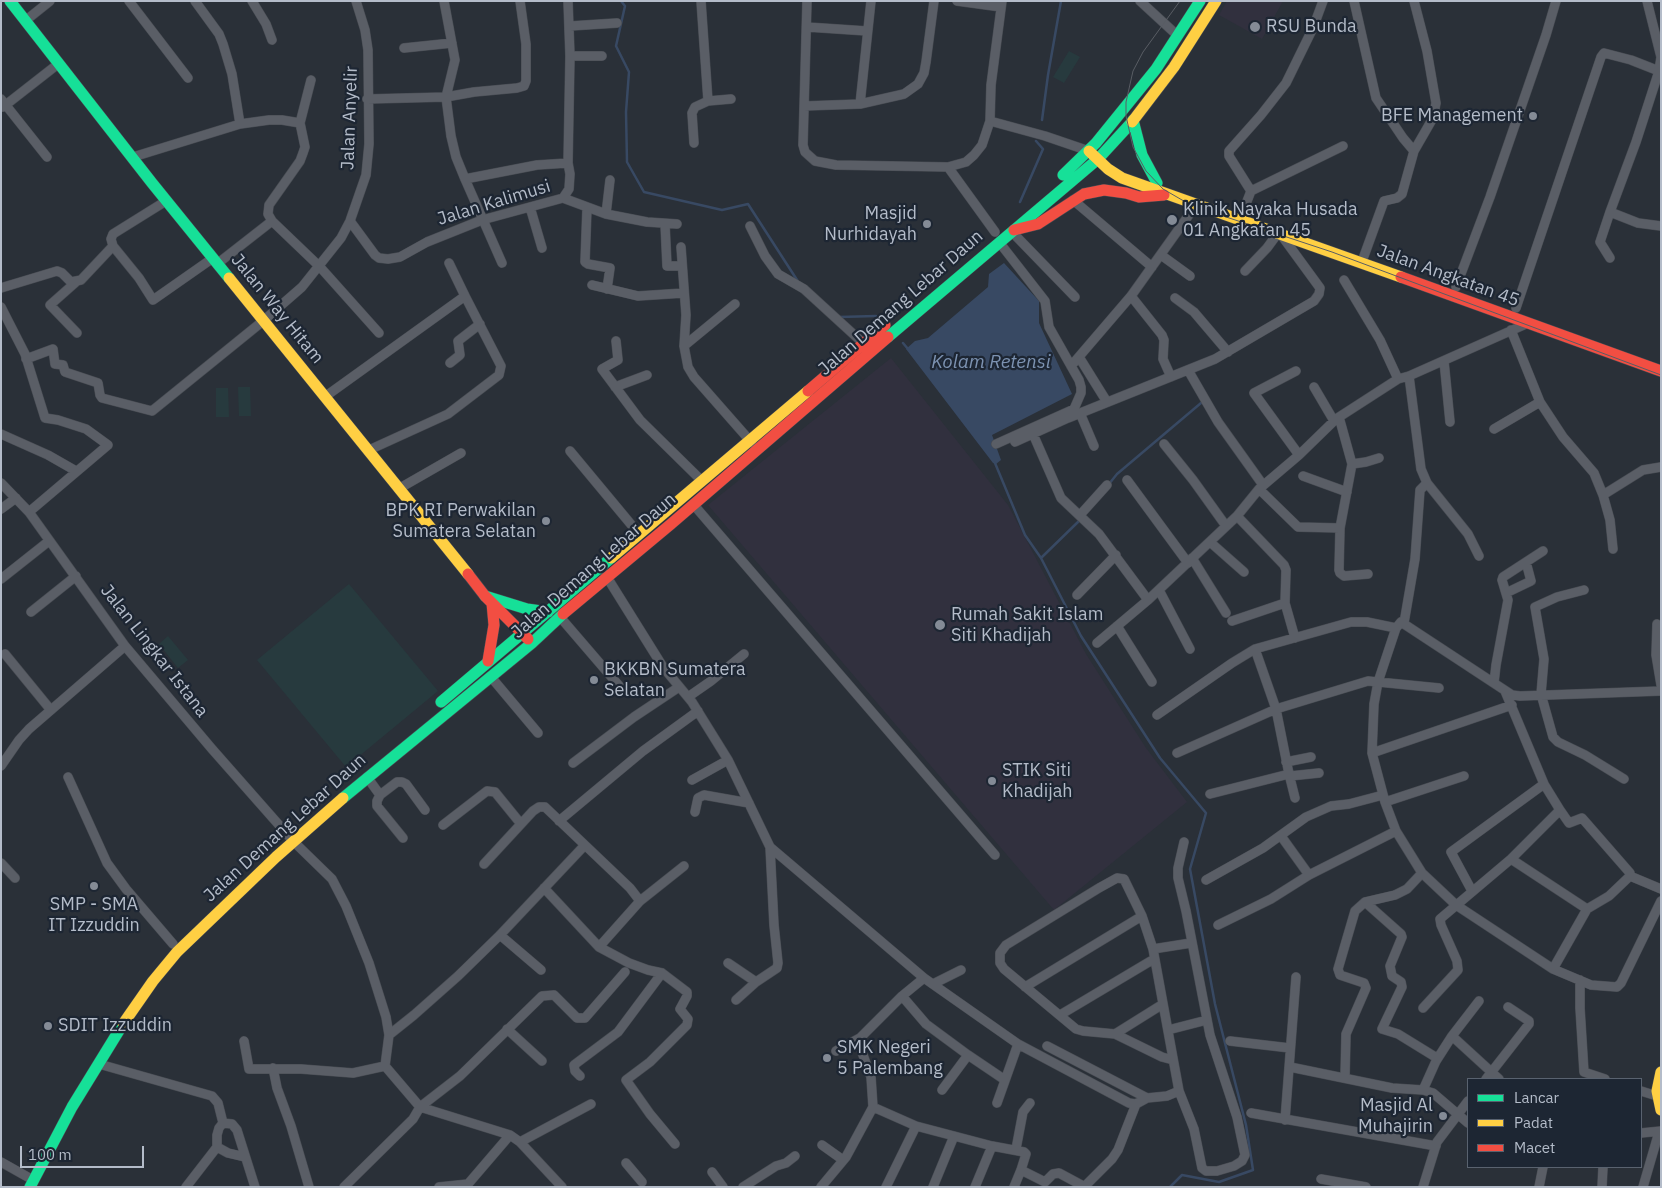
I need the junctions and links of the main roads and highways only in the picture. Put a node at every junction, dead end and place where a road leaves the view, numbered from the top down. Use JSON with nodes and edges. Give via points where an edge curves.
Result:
{"nodes":[{"id":1,"x":10,"y":1,"type":"edge"},
{"id":2,"x":1200,"y":1,"type":"edge"},
{"id":3,"x":1216,"y":1,"type":"edge"},
{"id":4,"x":1133,"y":120,"type":"junction"},
{"id":5,"x":1092,"y":147,"type":"junction"},
{"id":6,"x":1102,"y":155,"type":"junction"},
{"id":7,"x":1157,"y":183,"type":"junction"},
{"id":8,"x":1165,"y":194,"type":"junction"},
{"id":9,"x":1013,"y":231,"type":"junction"},
{"id":10,"x":997,"y":237,"type":"junction"},
{"id":11,"x":1661,"y":362,"type":"edge"},
{"id":12,"x":1661,"y":371,"type":"edge"},
{"id":13,"x":754,"y":444,"type":"junction"},
{"id":14,"x":604,"y":573,"type":"junction"},
{"id":15,"x":489,"y":600,"type":"junction"},
{"id":16,"x":554,"y":615,"type":"junction"},
{"id":17,"x":522,"y":633,"type":"junction"},
{"id":18,"x":532,"y":643,"type":"junction"},
{"id":19,"x":488,"y":662,"type":"junction"},
{"id":20,"x":291,"y":838,"type":"junction"},
{"id":21,"x":1661,"y":1072,"type":"edge"},
{"id":22,"x":1661,"y":1110,"type":"edge"},
{"id":23,"x":30,"y":1181,"type":"edge"},
{"id":24,"x":20,"y":1187,"type":"edge"}],
"edges":[{"from":1,"to":15,"type":"main road","name":"Jalan Way Hitam","via":[[166,201]]},
{"from":2,"to":5,"type":"main road","name":"Jalan Demang Lebar Daun","via":[[1156,69]]},
{"from":3,"to":4,"type":"main road","name":"Jalan Demang Lebar Daun","via":[[1174,67]]},
{"from":4,"to":6,"type":"main road","name":"Jalan Demang Lebar Daun"},
{"from":4,"to":7,"type":"main road","via":[[1142,156]]},
{"from":5,"to":6,"type":"main road","name":"Jalan Angkatan 45"},
{"from":5,"to":10,"type":"main road","name":"Jalan Demang Lebar Daun"},
{"from":6,"to":7,"type":"main road","name":"Jalan Angkatan 45","via":[[1122,168]]},
{"from":6,"to":8,"type":"main road","name":"Jalan Angkatan 45","via":[[1108,169],[1122,178]]},
{"from":6,"to":9,"type":"main road","name":"Jalan Demang Lebar Daun"},
{"from":7,"to":11,"type":"main road","name":"Jalan Angkatan 45"},
{"from":8,"to":9,"type":"main road","via":[[1139,198],[1104,190],[1084,194],[1038,224]]},
{"from":8,"to":12,"type":"main road","name":"Jalan Angkatan 45"},
{"from":9,"to":10,"type":"main road","name":"Jalan Demang Lebar Daun"},
{"from":10,"to":13,"type":"main road","name":"Jalan Demang Lebar Daun"},
{"from":10,"to":13,"type":"main road","name":"Jalan Demang Lebar Daun","via":[[862,343]]},
{"from":13,"to":14,"type":"main road","name":"Jalan Demang Lebar Daun","via":[[693,504]]},
{"from":13,"to":14,"type":"main road","name":"Jalan Demang Lebar Daun","via":[[702,481],[639,534]]},
{"from":14,"to":16,"type":"main road","name":"Jalan Demang Lebar Daun"},
{"from":15,"to":16,"type":"main road"},
{"from":15,"to":17,"type":"main road","name":"Jalan Way Hitam"},
{"from":15,"to":19,"type":"main road","via":[[494,625]]},
{"from":16,"to":17,"type":"main road","name":"Jalan Demang Lebar Daun"},
{"from":16,"to":18,"type":"main road","name":"Jalan Demang Lebar Daun"},
{"from":17,"to":18,"type":"main road","name":"Jalan Way Hitam"},
{"from":17,"to":19,"type":"main road","name":"Jalan Demang Lebar Daun"},
{"from":18,"to":20,"type":"main road","name":"Jalan Demang Lebar Daun"},
{"from":19,"to":20,"type":"main road","name":"Jalan Demang Lebar Daun","via":[[347,782]]},
{"from":20,"to":23,"type":"main road","name":"Jalan Demang Lebar Daun","via":[[153,980]]},
{"from":20,"to":23,"type":"main road","name":"Jalan Demang Lebar Daun","via":[[214,902],[147,973],[88,1059],[62,1104]]},
{"from":21,"to":22,"type":"main road","via":[[1657,1096]]},
{"from":23,"to":24,"type":"main road","name":"Jalan Demang Lebar Daun"}]}
